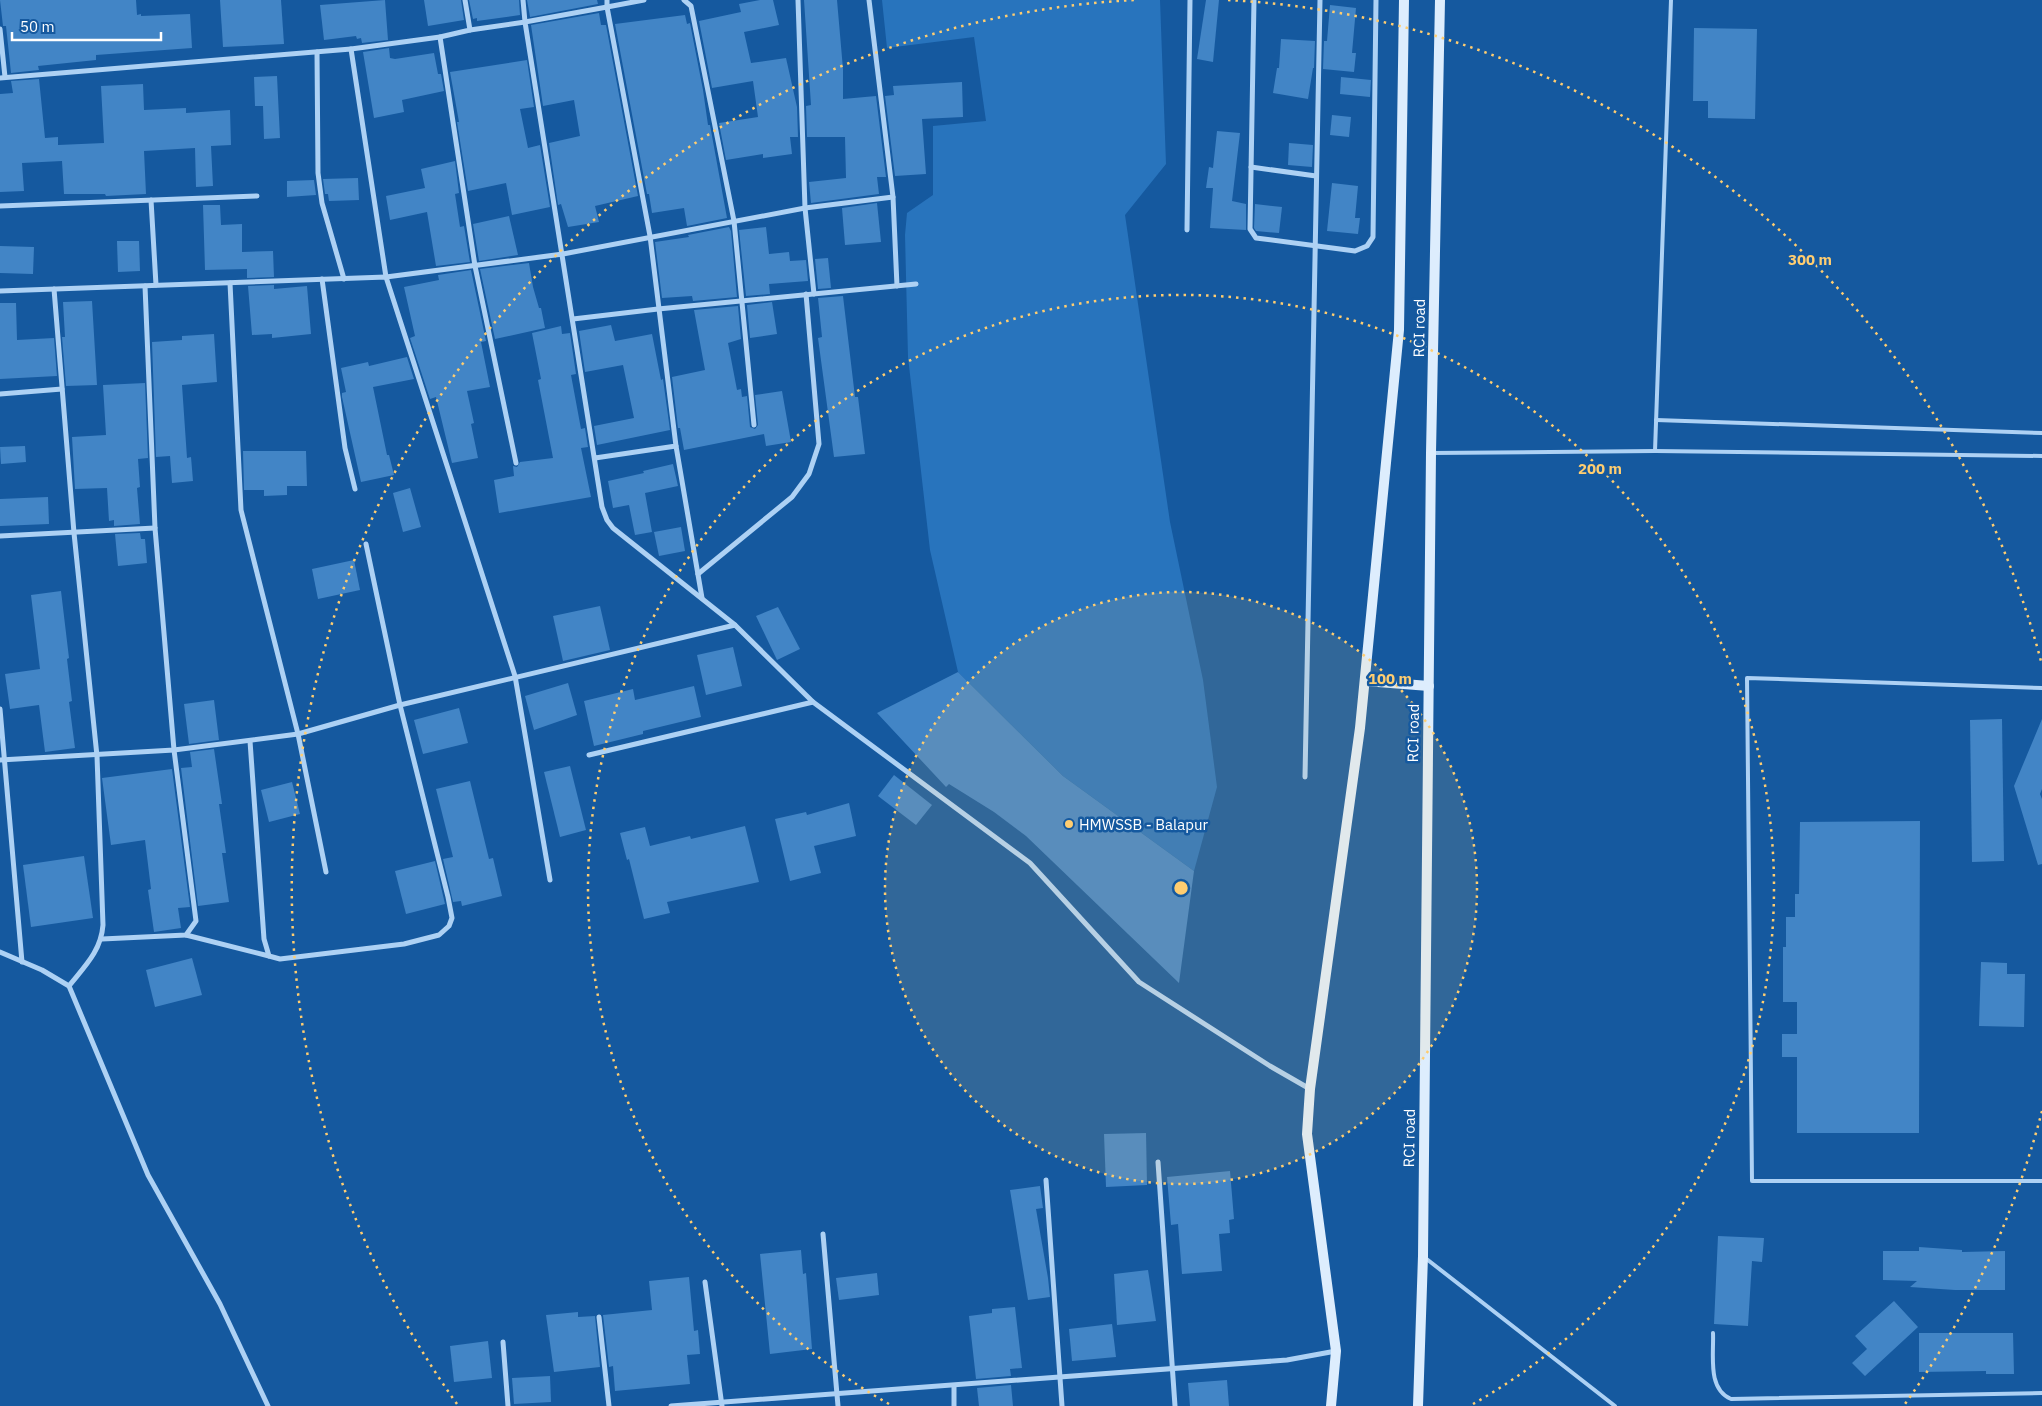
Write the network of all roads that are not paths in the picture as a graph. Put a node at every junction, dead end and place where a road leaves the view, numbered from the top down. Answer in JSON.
{"nodes":[{"id":1,"x":466,"y":0,"type":"edge"},
{"id":2,"x":523,"y":0,"type":"edge"},
{"id":3,"x":607,"y":0,"type":"edge"},
{"id":4,"x":644,"y":0,"type":"edge"},
{"id":5,"x":684,"y":0,"type":"edge"},
{"id":6,"x":798,"y":0,"type":"edge"},
{"id":7,"x":869,"y":0,"type":"edge"},
{"id":8,"x":1190,"y":0,"type":"edge"},
{"id":9,"x":1254,"y":0,"type":"edge"},
{"id":10,"x":1320,"y":0,"type":"edge"},
{"id":11,"x":1376,"y":0,"type":"edge"},
{"id":12,"x":1404,"y":0,"type":"edge"},
{"id":13,"x":1440,"y":0,"type":"edge"},
{"id":14,"x":1671,"y":0,"type":"edge"},
{"id":15,"x":607,"y":6,"type":"junction"},
{"id":16,"x":525,"y":22,"type":"junction"},
{"id":17,"x":0,"y":29,"type":"edge"},
{"id":18,"x":470,"y":30,"type":"junction"},
{"id":19,"x":440,"y":37,"type":"junction"},
{"id":20,"x":351,"y":49,"type":"junction"},
{"id":21,"x":317,"y":52,"type":"junction"},
{"id":22,"x":2,"y":78,"type":"edge"},
{"id":23,"x":1251,"y":168,"type":"junction"},
{"id":24,"x":1316,"y":176,"type":"junction"},
{"id":25,"x":257,"y":196,"type":"dead end"},
{"id":26,"x":893,"y":196,"type":"junction"},
{"id":27,"x":151,"y":200,"type":"junction"},
{"id":28,"x":0,"y":206,"type":"edge"},
{"id":29,"x":805,"y":208,"type":"junction"},
{"id":30,"x":734,"y":221,"type":"junction"},
{"id":31,"x":1187,"y":230,"type":"dead end"},
{"id":32,"x":650,"y":236,"type":"junction"},
{"id":33,"x":1314,"y":247,"type":"junction"},
{"id":34,"x":563,"y":254,"type":"junction"},
{"id":35,"x":475,"y":266,"type":"junction"},
{"id":36,"x":386,"y":277,"type":"junction"},
{"id":37,"x":344,"y":278,"type":"junction"},
{"id":38,"x":322,"y":279,"type":"junction"},
{"id":39,"x":230,"y":283,"type":"junction"},
{"id":40,"x":916,"y":284,"type":"dead end"},
{"id":41,"x":156,"y":285,"type":"junction"},
{"id":42,"x":145,"y":286,"type":"junction"},
{"id":43,"x":897,"y":286,"type":"junction"},
{"id":44,"x":54,"y":289,"type":"junction"},
{"id":45,"x":0,"y":291,"type":"edge"},
{"id":46,"x":806,"y":294,"type":"junction"},
{"id":47,"x":814,"y":294,"type":"junction"},
{"id":48,"x":743,"y":301,"type":"junction"},
{"id":49,"x":658,"y":309,"type":"junction"},
{"id":50,"x":573,"y":319,"type":"junction"},
{"id":51,"x":62,"y":389,"type":"junction"},
{"id":52,"x":0,"y":394,"type":"edge"},
{"id":53,"x":1656,"y":420,"type":"junction"},
{"id":54,"x":754,"y":425,"type":"dead end"},
{"id":55,"x":2042,"y":433,"type":"edge"},
{"id":56,"x":676,"y":446,"type":"junction"},
{"id":57,"x":1655,"y":451,"type":"junction"},
{"id":58,"x":1432,"y":453,"type":"junction"},
{"id":59,"x":2042,"y":456,"type":"edge"},
{"id":60,"x":594,"y":458,"type":"junction"},
{"id":61,"x":516,"y":462,"type":"dead end"},
{"id":62,"x":355,"y":488,"type":"dead end"},
{"id":63,"x":155,"y":528,"type":"junction"},
{"id":64,"x":74,"y":534,"type":"junction"},
{"id":65,"x":0,"y":536,"type":"edge"},
{"id":66,"x":366,"y":544,"type":"dead end"},
{"id":67,"x":698,"y":574,"type":"junction"},
{"id":68,"x":702,"y":599,"type":"junction"},
{"id":69,"x":735,"y":626,"type":"junction"},
{"id":70,"x":515,"y":676,"type":"junction"},
{"id":71,"x":1365,"y":681,"type":"junction"},
{"id":72,"x":1429,"y":686,"type":"junction"},
{"id":73,"x":2042,"y":688,"type":"edge"},
{"id":74,"x":812,"y":702,"type":"junction"},
{"id":75,"x":400,"y":705,"type":"junction"},
{"id":76,"x":0,"y":709,"type":"edge"},
{"id":77,"x":298,"y":734,"type":"junction"},
{"id":78,"x":250,"y":741,"type":"junction"},
{"id":79,"x":174,"y":750,"type":"junction"},
{"id":80,"x":588,"y":755,"type":"dead end"},
{"id":81,"x":97,"y":756,"type":"junction"},
{"id":82,"x":2,"y":760,"type":"edge"},
{"id":83,"x":1305,"y":777,"type":"dead end"},
{"id":84,"x":326,"y":872,"type":"dead end"},
{"id":85,"x":550,"y":880,"type":"dead end"},
{"id":86,"x":186,"y":936,"type":"junction"},
{"id":87,"x":102,"y":939,"type":"junction"},
{"id":88,"x":0,"y":952,"type":"edge"},
{"id":89,"x":269,"y":956,"type":"junction"},
{"id":90,"x":22,"y":962,"type":"junction"},
{"id":91,"x":70,"y":986,"type":"junction"},
{"id":92,"x":1310,"y":1088,"type":"junction"},
{"id":93,"x":1158,"y":1162,"type":"dead end"},
{"id":94,"x":1046,"y":1180,"type":"dead end"},
{"id":95,"x":2042,"y":1181,"type":"edge"},
{"id":96,"x":823,"y":1234,"type":"dead end"},
{"id":97,"x":1422,"y":1256,"type":"junction"},
{"id":98,"x":705,"y":1282,"type":"dead end"},
{"id":99,"x":599,"y":1317,"type":"dead end"},
{"id":100,"x":1713,"y":1333,"type":"dead end"},
{"id":101,"x":503,"y":1342,"type":"dead end"},
{"id":102,"x":1336,"y":1351,"type":"junction"},
{"id":103,"x":1171,"y":1368,"type":"junction"},
{"id":104,"x":1062,"y":1378,"type":"junction"},
{"id":105,"x":954,"y":1386,"type":"junction"},
{"id":106,"x":2042,"y":1393,"type":"edge"},
{"id":107,"x":838,"y":1395,"type":"junction"},
{"id":108,"x":722,"y":1404,"type":"edge"},
{"id":109,"x":268,"y":1406,"type":"edge"},
{"id":110,"x":508,"y":1406,"type":"edge"},
{"id":111,"x":609,"y":1406,"type":"edge"},
{"id":112,"x":671,"y":1406,"type":"edge"},
{"id":113,"x":838,"y":1406,"type":"edge"},
{"id":114,"x":954,"y":1406,"type":"edge"},
{"id":115,"x":1062,"y":1406,"type":"edge"},
{"id":116,"x":1175,"y":1406,"type":"edge"},
{"id":117,"x":1331,"y":1406,"type":"edge"},
{"id":118,"x":1418,"y":1406,"type":"edge"},
{"id":119,"x":1615,"y":1406,"type":"edge"}],
"edges":[{"from":1,"to":18,"type":"street"},
{"from":2,"to":16,"type":"street"},
{"from":3,"to":15,"type":"street"},
{"from":4,"to":15,"type":"street"},
{"from":5,"to":30,"type":"street"},
{"from":6,"to":29,"type":"street"},
{"from":7,"to":26,"type":"street"},
{"from":8,"to":31,"type":"street"},
{"from":9,"to":23,"type":"street"},
{"from":10,"to":24,"type":"street"},
{"from":11,"to":33,"type":"street"},
{"from":12,"to":71,"type":"main road"},
{"from":13,"to":58,"type":"main road","name":"RCI road"},
{"from":14,"to":53,"type":"lane"},
{"from":15,"to":16,"type":"street"},
{"from":15,"to":32,"type":"street"},
{"from":16,"to":18,"type":"street"},
{"from":16,"to":34,"type":"street"},
{"from":17,"to":22,"type":"street"},
{"from":18,"to":19,"type":"street"},
{"from":19,"to":20,"type":"street"},
{"from":19,"to":35,"type":"street"},
{"from":20,"to":21,"type":"street"},
{"from":20,"to":36,"type":"street"},
{"from":21,"to":22,"type":"street"},
{"from":21,"to":37,"type":"street"},
{"from":23,"to":24,"type":"street"},
{"from":23,"to":33,"type":"street"},
{"from":24,"to":33,"type":"street"},
{"from":25,"to":27,"type":"street"},
{"from":26,"to":29,"type":"street"},
{"from":26,"to":43,"type":"street"},
{"from":27,"to":28,"type":"street"},
{"from":27,"to":41,"type":"street"},
{"from":29,"to":30,"type":"street"},
{"from":29,"to":47,"type":"street"},
{"from":30,"to":32,"type":"street"},
{"from":30,"to":48,"type":"street"},
{"from":32,"to":34,"type":"street"},
{"from":32,"to":49,"type":"street"},
{"from":33,"to":83,"type":"street"},
{"from":34,"to":35,"type":"street"},
{"from":34,"to":50,"type":"street"},
{"from":35,"to":36,"type":"street"},
{"from":35,"to":61,"type":"street"},
{"from":36,"to":37,"type":"street"},
{"from":36,"to":70,"type":"street"},
{"from":37,"to":38,"type":"street"},
{"from":38,"to":39,"type":"street"},
{"from":38,"to":62,"type":"street"},
{"from":39,"to":41,"type":"street"},
{"from":39,"to":77,"type":"street"},
{"from":40,"to":43,"type":"street"},
{"from":41,"to":42,"type":"street"},
{"from":42,"to":44,"type":"street"},
{"from":42,"to":63,"type":"street"},
{"from":43,"to":47,"type":"street"},
{"from":44,"to":45,"type":"street"},
{"from":44,"to":51,"type":"street"},
{"from":46,"to":47,"type":"street"},
{"from":46,"to":48,"type":"street"},
{"from":46,"to":67,"type":"street"},
{"from":48,"to":49,"type":"street"},
{"from":48,"to":54,"type":"street"},
{"from":49,"to":50,"type":"street"},
{"from":49,"to":56,"type":"street"},
{"from":50,"to":60,"type":"street"},
{"from":51,"to":52,"type":"street"},
{"from":51,"to":64,"type":"street"},
{"from":53,"to":55,"type":"lane"},
{"from":53,"to":57,"type":"lane"},
{"from":56,"to":60,"type":"street"},
{"from":56,"to":67,"type":"street"},
{"from":57,"to":58,"type":"lane"},
{"from":57,"to":59,"type":"lane"},
{"from":58,"to":72,"type":"main road","name":"RCI road"},
{"from":60,"to":68,"type":"street"},
{"from":63,"to":64,"type":"street"},
{"from":63,"to":79,"type":"street"},
{"from":64,"to":65,"type":"street"},
{"from":64,"to":81,"type":"street"},
{"from":66,"to":75,"type":"street"},
{"from":67,"to":68,"type":"street"},
{"from":68,"to":69,"type":"street"},
{"from":69,"to":70,"type":"street"},
{"from":69,"to":74,"type":"street"},
{"from":70,"to":75,"type":"street"},
{"from":70,"to":85,"type":"street"},
{"from":71,"to":72,"type":"main road"},
{"from":71,"to":92,"type":"main road"},
{"from":72,"to":97,"type":"main road","name":"RCI road"},
{"from":73,"to":95,"type":"lane"},
{"from":74,"to":80,"type":"street"},
{"from":74,"to":92,"type":"street"},
{"from":75,"to":77,"type":"street"},
{"from":75,"to":89,"type":"street"},
{"from":76,"to":82,"type":"street"},
{"from":77,"to":78,"type":"street"},
{"from":77,"to":84,"type":"street"},
{"from":78,"to":79,"type":"street"},
{"from":78,"to":89,"type":"street"},
{"from":79,"to":81,"type":"street"},
{"from":79,"to":86,"type":"street"},
{"from":81,"to":82,"type":"street"},
{"from":81,"to":87,"type":"street"},
{"from":82,"to":90,"type":"street"},
{"from":86,"to":87,"type":"street"},
{"from":86,"to":89,"type":"street"},
{"from":87,"to":91,"type":"street"},
{"from":88,"to":90,"type":"street"},
{"from":90,"to":91,"type":"street"},
{"from":91,"to":109,"type":"street"},
{"from":92,"to":102,"type":"main road"},
{"from":93,"to":103,"type":"street"},
{"from":94,"to":104,"type":"street"},
{"from":96,"to":107,"type":"street"},
{"from":97,"to":118,"type":"main road","name":"RCI road"},
{"from":97,"to":119,"type":"lane"},
{"from":98,"to":108,"type":"street"},
{"from":99,"to":111,"type":"street"},
{"from":100,"to":106,"type":"lane"},
{"from":101,"to":110,"type":"street"},
{"from":102,"to":103,"type":"street"},
{"from":102,"to":117,"type":"main road"},
{"from":103,"to":104,"type":"street"},
{"from":103,"to":116,"type":"street"},
{"from":104,"to":105,"type":"street"},
{"from":104,"to":115,"type":"street"},
{"from":105,"to":107,"type":"street"},
{"from":105,"to":114,"type":"street"},
{"from":107,"to":108,"type":"street"},
{"from":107,"to":113,"type":"street"},
{"from":108,"to":112,"type":"street"}]}
